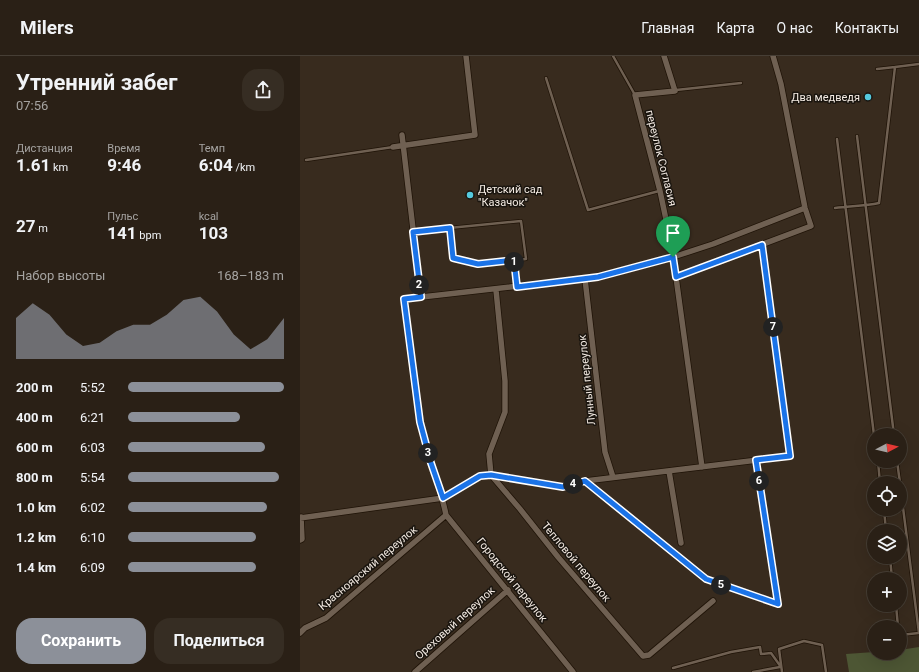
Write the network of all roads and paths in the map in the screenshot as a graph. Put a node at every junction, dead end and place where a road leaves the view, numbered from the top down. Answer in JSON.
{"nodes":[{"id":1,"x":466,"y":56,"type":"edge"},
{"id":2,"x":613,"y":56,"type":"edge"},
{"id":3,"x":664,"y":56,"type":"edge"},
{"id":4,"x":773,"y":56,"type":"edge"},
{"id":5,"x":919,"y":64,"type":"edge"},
{"id":6,"x":895,"y":67,"type":"junction"},
{"id":7,"x":877,"y":69,"type":"dead end"},
{"id":8,"x":546,"y":78,"type":"dead end"},
{"id":9,"x":741,"y":83,"type":"dead end"},
{"id":10,"x":675,"y":90,"type":"junction"},
{"id":11,"x":635,"y":95,"type":"junction"},
{"id":12,"x":402,"y":135,"type":"dead end"},
{"id":13,"x":857,"y":136,"type":"dead end"},
{"id":14,"x":837,"y":138,"type":"dead end"},
{"id":15,"x":403,"y":145,"type":"junction"},
{"id":16,"x":393,"y":146,"type":"joint"},
{"id":17,"x":306,"y":160,"type":"dead end"},
{"id":18,"x":660,"y":191,"type":"junction"},
{"id":19,"x":846,"y":206,"type":"junction"},
{"id":20,"x":866,"y":206,"type":"junction"},
{"id":21,"x":805,"y":208,"type":"junction"},
{"id":22,"x":835,"y":208,"type":"dead end"},
{"id":23,"x":450,"y":228,"type":"junction"},
{"id":24,"x":413,"y":232,"type":"junction"},
{"id":25,"x":762,"y":245,"type":"junction"},
{"id":26,"x":673,"y":257,"type":"junction"},
{"id":27,"x":514,"y":260,"type":"junction"},
{"id":28,"x":676,"y":277,"type":"junction"},
{"id":29,"x":585,"y":279,"type":"junction"},
{"id":30,"x":517,"y":287,"type":"junction"},
{"id":31,"x":496,"y":290,"type":"junction"},
{"id":32,"x":421,"y":297,"type":"junction"},
{"id":33,"x":873,"y":428,"type":"edge"},
{"id":34,"x":893,"y":428,"type":"edge"},
{"id":35,"x":756,"y":460,"type":"junction"},
{"id":36,"x":702,"y":468,"type":"junction"},
{"id":37,"x":669,"y":471,"type":"junction"},
{"id":38,"x":491,"y":475,"type":"junction"},
{"id":39,"x":613,"y":477,"type":"junction"},
{"id":40,"x":585,"y":481,"type":"junction"},
{"id":41,"x":443,"y":498,"type":"junction"},
{"id":42,"x":446,"y":515,"type":"junction"},
{"id":43,"x":904,"y":516,"type":"edge"},
{"id":44,"x":301,"y":518,"type":"edge"},
{"id":45,"x":300,"y":540,"type":"edge"},
{"id":46,"x":681,"y":543,"type":"dead end"},
{"id":47,"x":508,"y":590,"type":"junction"},
{"id":48,"x":713,"y":601,"type":"dead end"},
{"id":49,"x":300,"y":633,"type":"edge"},
{"id":50,"x":907,"y":634,"type":"edge"},
{"id":51,"x":781,"y":667,"type":"junction"},
{"id":52,"x":673,"y":668,"type":"dead end"},
{"id":53,"x":415,"y":672,"type":"edge"},
{"id":54,"x":573,"y":672,"type":"edge"},
{"id":55,"x":753,"y":672,"type":"edge"},
{"id":56,"x":782,"y":672,"type":"edge"},
{"id":57,"x":826,"y":672,"type":"edge"}],
"edges":[{"from":1,"to":15,"type":"street"},
{"from":2,"to":11,"type":"lane"},
{"from":3,"to":10,"type":"street"},
{"from":4,"to":21,"type":"street"},
{"from":5,"to":6,"type":"lane"},
{"from":6,"to":7,"type":"lane"},
{"from":6,"to":20,"type":"lane"},
{"from":8,"to":18,"type":"lane"},
{"from":9,"to":10,"type":"lane"},
{"from":10,"to":11,"type":"street","name":"переулок Согласия"},
{"from":11,"to":18,"type":"street","name":"переулок Согласия"},
{"from":12,"to":15,"type":"street"},
{"from":13,"to":20,"type":"lane"},
{"from":14,"to":19,"type":"lane"},
{"from":15,"to":16,"type":"street"},
{"from":15,"to":24,"type":"street"},
{"from":16,"to":17,"type":"lane"},
{"from":18,"to":26,"type":"street","name":"переулок Согласия"},
{"from":19,"to":20,"type":"lane"},
{"from":19,"to":22,"type":"lane"},
{"from":19,"to":33,"type":"lane"},
{"from":20,"to":34,"type":"lane"},
{"from":21,"to":25,"type":"street"},
{"from":21,"to":26,"type":"street"},
{"from":23,"to":24,"type":"lane"},
{"from":23,"to":27,"type":"lane"},
{"from":23,"to":27,"type":"lane"},
{"from":24,"to":32,"type":"street"},
{"from":25,"to":28,"type":"street"},
{"from":25,"to":35,"type":"street"},
{"from":26,"to":28,"type":"street","name":"переулок Согласия"},
{"from":26,"to":29,"type":"street"},
{"from":27,"to":30,"type":"lane"},
{"from":28,"to":36,"type":"street","name":"переулок Согласия"},
{"from":29,"to":30,"type":"street"},
{"from":29,"to":39,"type":"street","name":"Лунный переулок"},
{"from":30,"to":31,"type":"street"},
{"from":31,"to":32,"type":"street"},
{"from":31,"to":38,"type":"street"},
{"from":32,"to":41,"type":"street","name":"Городской переулок"},
{"from":35,"to":36,"type":"street"},
{"from":35,"to":40,"type":"street"},
{"from":36,"to":37,"type":"street"},
{"from":37,"to":39,"type":"street"},
{"from":37,"to":46,"type":"street"},
{"from":38,"to":40,"type":"street"},
{"from":38,"to":41,"type":"street"},
{"from":38,"to":48,"type":"street","name":"Тепловой переулок"},
{"from":39,"to":40,"type":"street"},
{"from":41,"to":42,"type":"street","name":"Городской переулок"},
{"from":41,"to":44,"type":"street"},
{"from":42,"to":47,"type":"street","name":"Городской переулок"},
{"from":42,"to":49,"type":"street","name":"Красноярский переулок"},
{"from":43,"to":50,"type":"lane"},
{"from":44,"to":45,"type":"street"},
{"from":47,"to":53,"type":"street","name":"Ореховый переулок"},
{"from":47,"to":54,"type":"street","name":"Городской переулок"},
{"from":51,"to":52,"type":"lane"},
{"from":51,"to":55,"type":"lane"},
{"from":51,"to":56,"type":"lane"},
{"from":51,"to":57,"type":"lane"}]}
